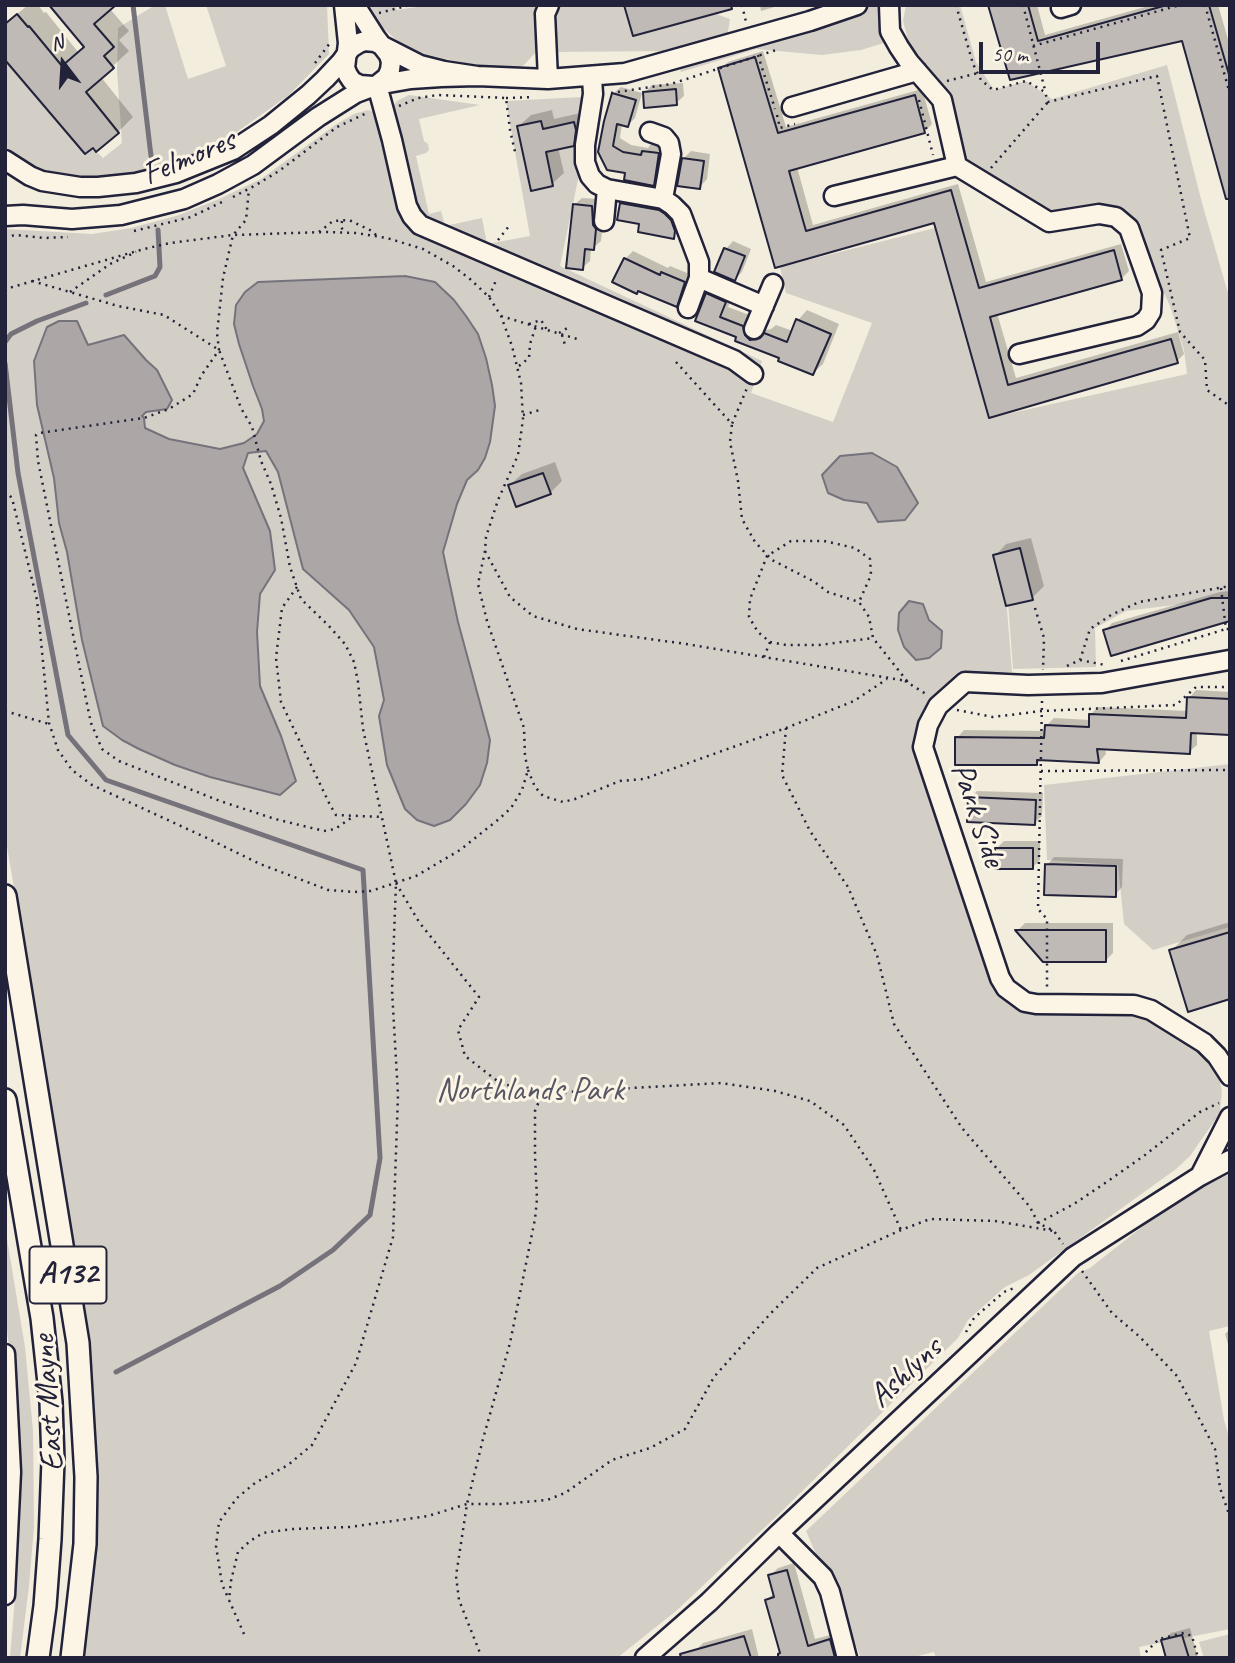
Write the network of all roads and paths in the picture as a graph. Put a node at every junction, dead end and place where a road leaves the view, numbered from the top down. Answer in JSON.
{"nodes":[{"id":1,"x":344,"y":5,"type":"edge"},
{"id":2,"x":355,"y":5,"type":"edge"},
{"id":3,"x":410,"y":5,"type":"edge"},
{"id":4,"x":549,"y":5,"type":"edge"},
{"id":5,"x":742,"y":5,"type":"edge"},
{"id":6,"x":856,"y":5,"type":"edge"},
{"id":7,"x":888,"y":5,"type":"edge"},
{"id":8,"x":956,"y":5,"type":"edge"},
{"id":9,"x":1023,"y":5,"type":"edge"},
{"id":10,"x":1180,"y":5,"type":"edge"},
{"id":11,"x":1205,"y":5,"type":"edge"},
{"id":12,"x":376,"y":14,"type":"dead end"},
{"id":13,"x":748,"y":30,"type":"dead end"},
{"id":14,"x":332,"y":37,"type":"dead end"},
{"id":15,"x":383,"y":46,"type":"junction"},
{"id":16,"x":1033,"y":46,"type":"junction"},
{"id":17,"x":348,"y":53,"type":"junction"},
{"id":18,"x":758,"y":55,"type":"dead end"},
{"id":19,"x":311,"y":67,"type":"dead end"},
{"id":20,"x":917,"y":71,"type":"junction"},
{"id":21,"x":978,"y":73,"type":"junction"},
{"id":22,"x":477,"y":76,"type":"junction"},
{"id":23,"x":592,"y":76,"type":"junction"},
{"id":24,"x":548,"y":79,"type":"junction"},
{"id":25,"x":375,"y":86,"type":"junction"},
{"id":26,"x":923,"y":88,"type":"junction"},
{"id":27,"x":1045,"y":92,"type":"junction"},
{"id":28,"x":1230,"y":94,"type":"edge"},
{"id":29,"x":1048,"y":102,"type":"junction"},
{"id":30,"x":397,"y":107,"type":"dead end"},
{"id":31,"x":792,"y":107,"type":"dead end"},
{"id":32,"x":805,"y":121,"type":"dead end"},
{"id":33,"x":650,"y":132,"type":"dead end"},
{"id":34,"x":516,"y":156,"type":"dead end"},
{"id":35,"x":5,"y":160,"type":"edge"},
{"id":36,"x":253,"y":166,"type":"junction"},
{"id":37,"x":957,"y":166,"type":"junction"},
{"id":38,"x":937,"y":171,"type":"junction"},
{"id":39,"x":981,"y":180,"type":"junction"},
{"id":40,"x":607,"y":189,"type":"junction"},
{"id":41,"x":834,"y":196,"type":"dead end"},
{"id":42,"x":663,"y":199,"type":"junction"},
{"id":43,"x":5,"y":216,"type":"edge"},
{"id":44,"x":342,"y":221,"type":"junction"},
{"id":45,"x":604,"y":221,"type":"dead end"},
{"id":46,"x":319,"y":232,"type":"junction"},
{"id":47,"x":345,"y":233,"type":"junction"},
{"id":48,"x":233,"y":235,"type":"junction"},
{"id":49,"x":377,"y":237,"type":"junction"},
{"id":50,"x":147,"y":248,"type":"junction"},
{"id":51,"x":699,"y":278,"type":"junction"},
{"id":52,"x":32,"y":281,"type":"junction"},
{"id":53,"x":774,"y":284,"type":"dead end"},
{"id":54,"x":6,"y":289,"type":"edge"},
{"id":55,"x":70,"y":292,"type":"junction"},
{"id":56,"x":764,"y":306,"type":"junction"},
{"id":57,"x":688,"y":308,"type":"dead end"},
{"id":58,"x":501,"y":316,"type":"junction"},
{"id":59,"x":529,"y":324,"type":"junction"},
{"id":60,"x":536,"y":326,"type":"junction"},
{"id":61,"x":569,"y":327,"type":"dead end"},
{"id":62,"x":754,"y":329,"type":"dead end"},
{"id":63,"x":547,"y":331,"type":"junction"},
{"id":64,"x":561,"y":334,"type":"junction"},
{"id":65,"x":578,"y":338,"type":"dead end"},
{"id":66,"x":565,"y":345,"type":"dead end"},
{"id":67,"x":219,"y":350,"type":"junction"},
{"id":68,"x":1019,"y":354,"type":"dead end"},
{"id":69,"x":676,"y":362,"type":"dead end"},
{"id":70,"x":518,"y":367,"type":"junction"},
{"id":71,"x":753,"y":374,"type":"joint"},
{"id":72,"x":1230,"y":407,"type":"edge"},
{"id":73,"x":543,"y":410,"type":"dead end"},
{"id":74,"x":523,"y":415,"type":"junction"},
{"id":75,"x":732,"y":424,"type":"junction"},
{"id":76,"x":5,"y":491,"type":"edge"},
{"id":77,"x":485,"y":551,"type":"junction"},
{"id":78,"x":767,"y":556,"type":"junction"},
{"id":79,"x":1230,"y":586,"type":"edge"},
{"id":80,"x":297,"y":587,"type":"junction"},
{"id":81,"x":1221,"y":588,"type":"junction"},
{"id":82,"x":859,"y":602,"type":"junction"},
{"id":83,"x":1035,"y":608,"type":"dead end"},
{"id":84,"x":1228,"y":629,"type":"edge"},
{"id":85,"x":873,"y":638,"type":"junction"},
{"id":86,"x":770,"y":642,"type":"junction"},
{"id":87,"x":764,"y":657,"type":"junction"},
{"id":88,"x":1080,"y":660,"type":"junction"},
{"id":89,"x":1229,"y":660,"type":"edge"},
{"id":90,"x":1120,"y":662,"type":"dead end"},
{"id":91,"x":1107,"y":665,"type":"dead end"},
{"id":92,"x":1064,"y":667,"type":"dead end"},
{"id":93,"x":888,"y":678,"type":"junction"},
{"id":94,"x":905,"y":681,"type":"junction"},
{"id":95,"x":1043,"y":684,"type":"junction"},
{"id":96,"x":1230,"y":687,"type":"edge"},
{"id":97,"x":933,"y":701,"type":"junction"},
{"id":98,"x":5,"y":711,"type":"edge"},
{"id":99,"x":1042,"y":711,"type":"junction"},
{"id":100,"x":49,"y":724,"type":"junction"},
{"id":101,"x":786,"y":728,"type":"junction"},
{"id":102,"x":527,"y":770,"type":"junction"},
{"id":103,"x":1230,"y":770,"type":"edge"},
{"id":104,"x":1041,"y":771,"type":"junction"},
{"id":105,"x":354,"y":816,"type":"junction"},
{"id":106,"x":383,"y":817,"type":"junction"},
{"id":107,"x":396,"y":883,"type":"junction"},
{"id":108,"x":5,"y":896,"type":"edge"},
{"id":109,"x":1047,"y":989,"type":"dead end"},
{"id":110,"x":1230,"y":1076,"type":"edge"},
{"id":111,"x":542,"y":1094,"type":"junction"},
{"id":112,"x":1226,"y":1099,"type":"dead end"},
{"id":113,"x":5,"y":1100,"type":"edge"},
{"id":114,"x":1230,"y":1117,"type":"edge"},
{"id":115,"x":1230,"y":1160,"type":"edge"},
{"id":116,"x":1199,"y":1176,"type":"junction"},
{"id":117,"x":1038,"y":1223,"type":"junction"},
{"id":118,"x":901,"y":1230,"type":"junction"},
{"id":119,"x":1054,"y":1231,"type":"junction"},
{"id":120,"x":1065,"y":1247,"type":"dead end"},
{"id":121,"x":1082,"y":1271,"type":"dead end"},
{"id":122,"x":5,"y":1354,"type":"edge"},
{"id":123,"x":467,"y":1504,"type":"junction"},
{"id":124,"x":1230,"y":1517,"type":"edge"},
{"id":125,"x":779,"y":1533,"type":"junction"},
{"id":126,"x":5,"y":1595,"type":"edge"},
{"id":127,"x":229,"y":1600,"type":"junction"},
{"id":128,"x":244,"y":1634,"type":"dead end"},
{"id":129,"x":38,"y":1658,"type":"edge"},
{"id":130,"x":72,"y":1658,"type":"edge"},
{"id":131,"x":482,"y":1658,"type":"edge"},
{"id":132,"x":645,"y":1658,"type":"edge"},
{"id":133,"x":847,"y":1658,"type":"edge"},
{"id":134,"x":1143,"y":1658,"type":"edge"},
{"id":135,"x":1198,"y":1658,"type":"edge"}],
"edges":[{"from":1,"to":17,"type":"street"},
{"from":2,"to":15,"type":"street"},
{"from":3,"to":12,"type":"path"},
{"from":4,"to":24,"type":"street"},
{"from":5,"to":13,"type":"path"},
{"from":6,"to":23,"type":"street","name":"Felmores"},
{"from":7,"to":20,"type":"street"},
{"from":8,"to":21,"type":"path"},
{"from":9,"to":16,"type":"path"},
{"from":10,"to":16,"type":"path"},
{"from":11,"to":28,"type":"path"},
{"from":14,"to":19,"type":"path"},
{"from":15,"to":17,"type":"street"},
{"from":15,"to":22,"type":"street","name":"Felmores"},
{"from":15,"to":25,"type":"street"},
{"from":16,"to":27,"type":"path"},
{"from":17,"to":25,"type":"street"},
{"from":17,"to":35,"type":"street","name":"Felmores"},
{"from":18,"to":32,"type":"path"},
{"from":20,"to":26,"type":"street"},
{"from":20,"to":31,"type":"street"},
{"from":21,"to":26,"type":"path"},
{"from":21,"to":27,"type":"path"},
{"from":22,"to":24,"type":"street","name":"Felmores"},
{"from":22,"to":25,"type":"street","name":"Felmores"},
{"from":23,"to":24,"type":"street","name":"Felmores"},
{"from":23,"to":40,"type":"street"},
{"from":25,"to":36,"type":"street","name":"Felmores"},
{"from":25,"to":71,"type":"street"},
{"from":26,"to":37,"type":"street"},
{"from":26,"to":38,"type":"path"},
{"from":27,"to":29,"type":"path"},
{"from":29,"to":39,"type":"path"},
{"from":29,"to":72,"type":"path"},
{"from":30,"to":34,"type":"path"},
{"from":33,"to":42,"type":"street"},
{"from":36,"to":43,"type":"street","name":"Felmores"},
{"from":36,"to":48,"type":"path"},
{"from":37,"to":38,"type":"street"},
{"from":37,"to":39,"type":"street"},
{"from":38,"to":41,"type":"street"},
{"from":39,"to":68,"type":"street"},
{"from":40,"to":42,"type":"street"},
{"from":40,"to":45,"type":"street"},
{"from":42,"to":51,"type":"street"},
{"from":44,"to":46,"type":"path"},
{"from":44,"to":47,"type":"path"},
{"from":44,"to":49,"type":"path"},
{"from":46,"to":47,"type":"path"},
{"from":46,"to":48,"type":"path"},
{"from":47,"to":49,"type":"path"},
{"from":48,"to":50,"type":"path"},
{"from":48,"to":67,"type":"path"},
{"from":49,"to":58,"type":"path"},
{"from":50,"to":52,"type":"path"},
{"from":50,"to":55,"type":"path"},
{"from":51,"to":56,"type":"street"},
{"from":51,"to":57,"type":"street"},
{"from":52,"to":54,"type":"path"},
{"from":52,"to":55,"type":"path"},
{"from":53,"to":56,"type":"street"},
{"from":55,"to":67,"type":"path"},
{"from":56,"to":62,"type":"street"},
{"from":58,"to":59,"type":"path"},
{"from":58,"to":70,"type":"path"},
{"from":59,"to":60,"type":"path"},
{"from":59,"to":63,"type":"path"},
{"from":60,"to":63,"type":"path"},
{"from":60,"to":70,"type":"path"},
{"from":61,"to":64,"type":"path"},
{"from":63,"to":64,"type":"path"},
{"from":64,"to":65,"type":"path"},
{"from":64,"to":66,"type":"path"},
{"from":67,"to":80,"type":"path"},
{"from":67,"to":105,"type":"path"},
{"from":69,"to":75,"type":"path"},
{"from":70,"to":74,"type":"path"},
{"from":71,"to":75,"type":"path"},
{"from":73,"to":74,"type":"path"},
{"from":74,"to":77,"type":"path"},
{"from":75,"to":78,"type":"path"},
{"from":76,"to":100,"type":"path"},
{"from":77,"to":87,"type":"path"},
{"from":77,"to":102,"type":"path"},
{"from":78,"to":82,"type":"path"},
{"from":78,"to":82,"type":"path"},
{"from":78,"to":86,"type":"path"},
{"from":79,"to":81,"type":"path"},
{"from":80,"to":105,"type":"path"},
{"from":80,"to":106,"type":"path"},
{"from":81,"to":84,"type":"path"},
{"from":81,"to":88,"type":"path"},
{"from":82,"to":85,"type":"path"},
{"from":83,"to":95,"type":"path"},
{"from":84,"to":90,"type":"path"},
{"from":85,"to":86,"type":"path"},
{"from":85,"to":94,"type":"path"},
{"from":86,"to":87,"type":"path"},
{"from":87,"to":93,"type":"path"},
{"from":88,"to":91,"type":"path"},
{"from":88,"to":92,"type":"path"},
{"from":89,"to":95,"type":"street","name":"Park Side"},
{"from":93,"to":94,"type":"path"},
{"from":93,"to":101,"type":"path"},
{"from":94,"to":97,"type":"path"},
{"from":95,"to":97,"type":"street","name":"Park Side"},
{"from":95,"to":99,"type":"path"},
{"from":96,"to":99,"type":"path"},
{"from":97,"to":99,"type":"path"},
{"from":97,"to":110,"type":"street","name":"Park Side"},
{"from":98,"to":100,"type":"path"},
{"from":99,"to":104,"type":"path"},
{"from":100,"to":107,"type":"path"},
{"from":101,"to":102,"type":"path"},
{"from":101,"to":117,"type":"path"},
{"from":102,"to":107,"type":"path"},
{"from":103,"to":104,"type":"path"},
{"from":104,"to":109,"type":"path"},
{"from":105,"to":106,"type":"path"},
{"from":106,"to":107,"type":"path"},
{"from":107,"to":111,"type":"path"},
{"from":107,"to":127,"type":"path"},
{"from":108,"to":130,"type":"main road","name":"East Mayne","number":"A132"},
{"from":111,"to":118,"type":"path"},
{"from":111,"to":123,"type":"path"},
{"from":112,"to":117,"type":"path"},
{"from":113,"to":129,"type":"main road","name":"East Mayne","number":"A132"},
{"from":114,"to":116,"type":"street"},
{"from":115,"to":116,"type":"street","name":"Ashlyns"},
{"from":116,"to":125,"type":"street","name":"Ashlyns"},
{"from":117,"to":119,"type":"path"},
{"from":118,"to":119,"type":"path"},
{"from":118,"to":123,"type":"path"},
{"from":119,"to":120,"type":"path"},
{"from":121,"to":124,"type":"path"},
{"from":122,"to":126,"type":"street"},
{"from":123,"to":127,"type":"path"},
{"from":123,"to":131,"type":"path"},
{"from":125,"to":132,"type":"street","name":"Ashlyns"},
{"from":125,"to":133,"type":"street"},
{"from":127,"to":128,"type":"path"},
{"from":134,"to":135,"type":"path"}]}
